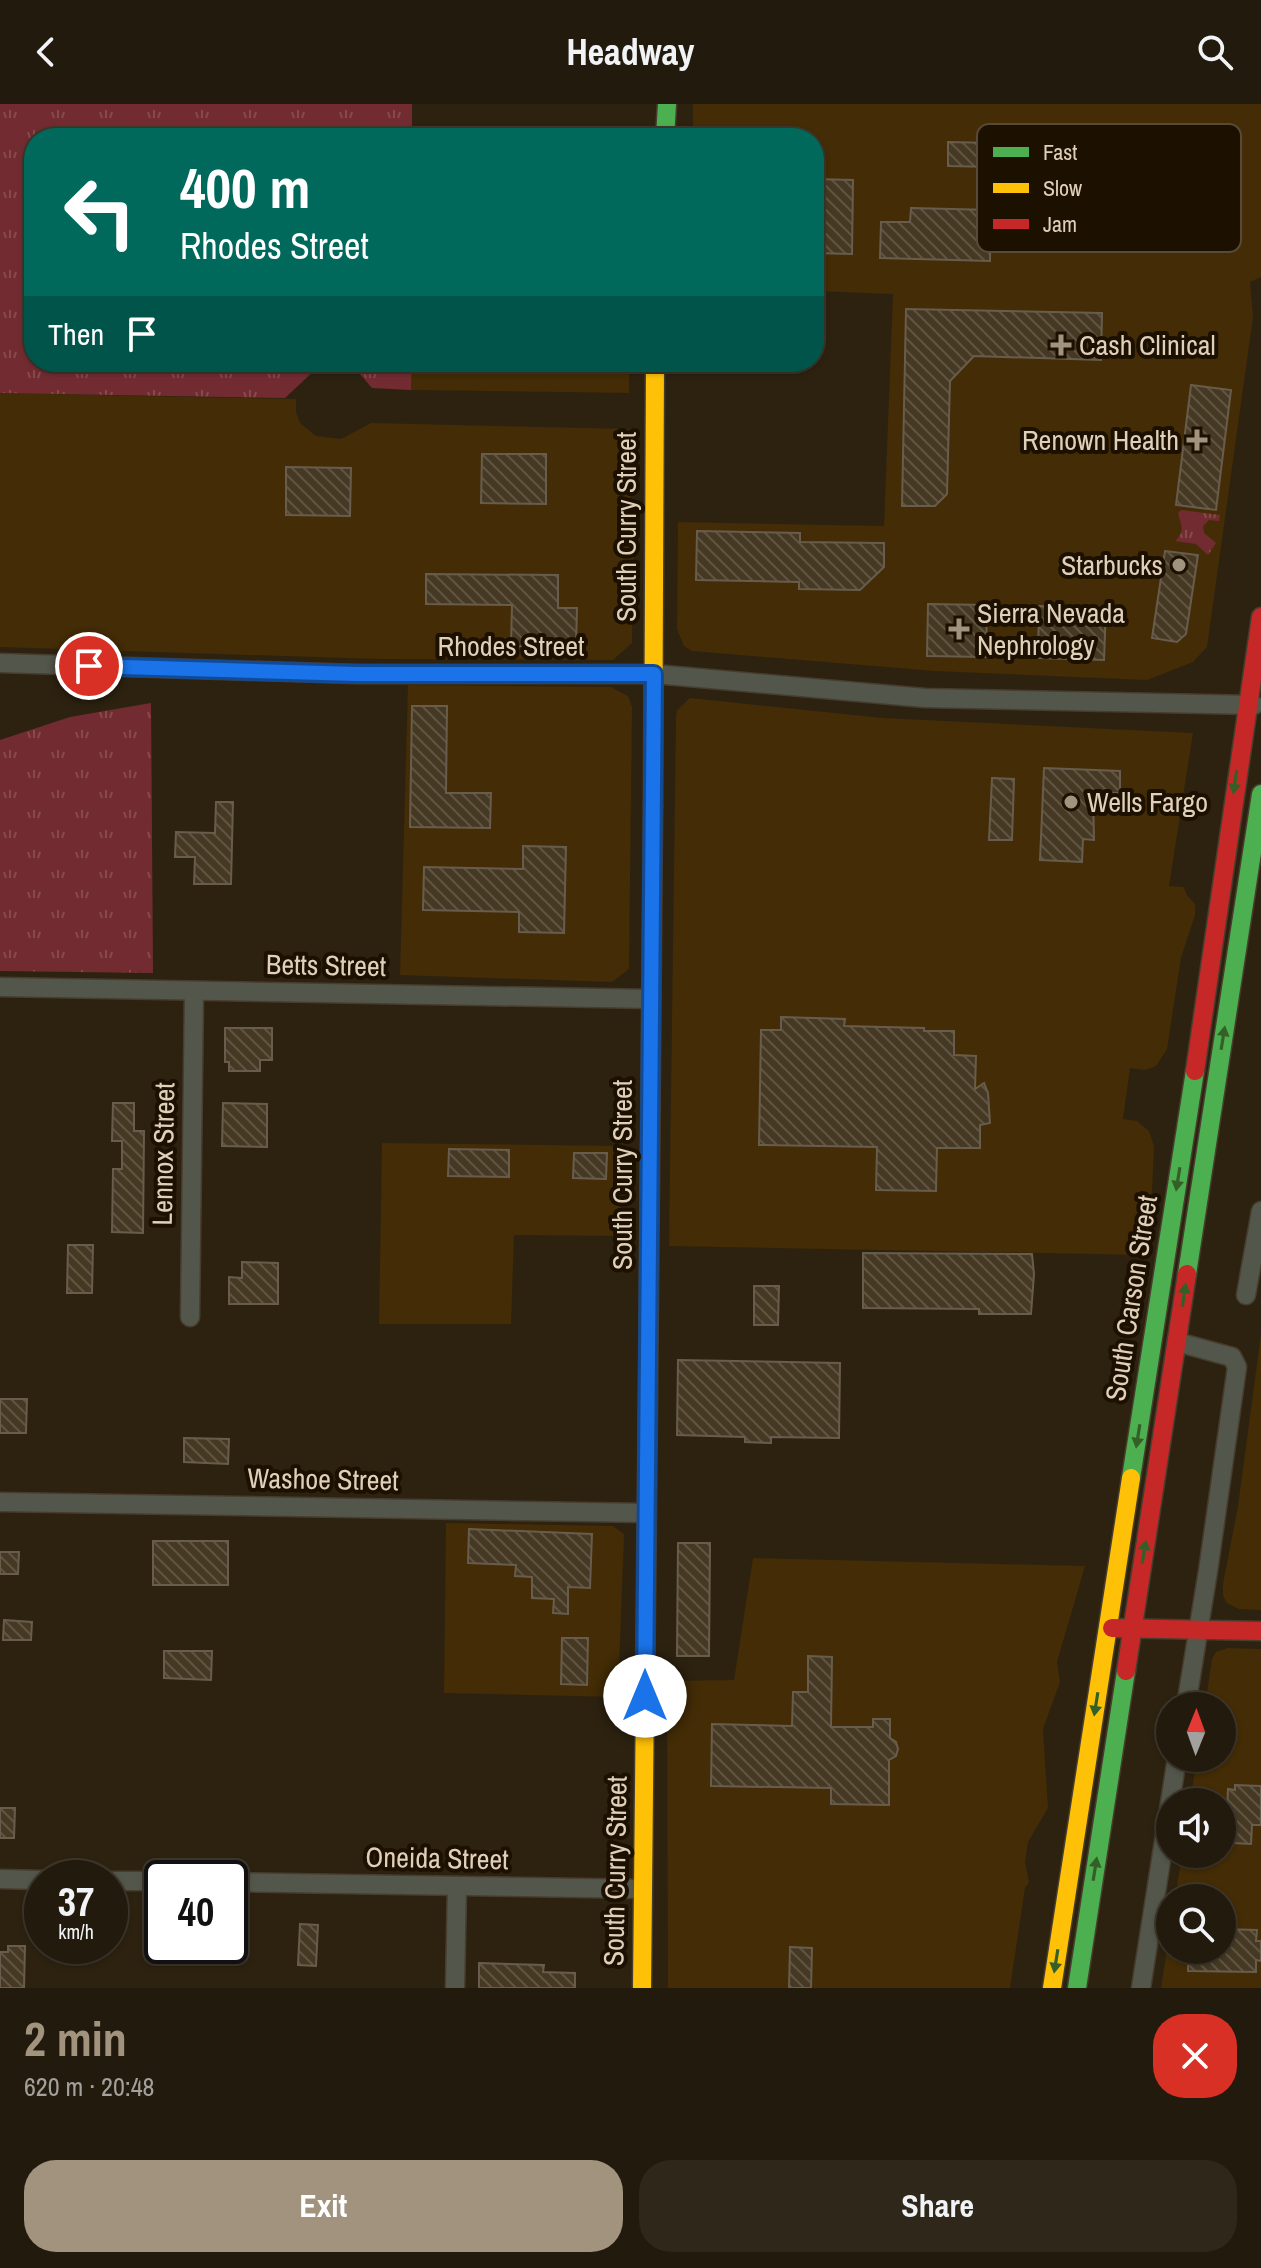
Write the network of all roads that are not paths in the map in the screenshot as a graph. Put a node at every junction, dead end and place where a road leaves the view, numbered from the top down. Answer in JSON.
{"nodes":[{"id":1,"x":667,"y":104,"type":"edge"},
{"id":2,"x":666,"y":128,"type":"edge"},
{"id":3,"x":655,"y":372,"type":"edge"},
{"id":4,"x":1261,"y":617,"type":"edge"},
{"id":5,"x":0,"y":663,"type":"edge"},
{"id":6,"x":654,"y":674,"type":"junction"},
{"id":7,"x":1254,"y":705,"type":"edge"},
{"id":8,"x":1261,"y":794,"type":"edge"},
{"id":9,"x":0,"y":987,"type":"edge"},
{"id":10,"x":194,"y":991,"type":"junction"},
{"id":11,"x":651,"y":999,"type":"junction"},
{"id":12,"x":1261,"y":1211,"type":"edge"},
{"id":13,"x":1246,"y":1295,"type":"dead end"},
{"id":14,"x":190,"y":1317,"type":"dead end"},
{"id":15,"x":1154,"y":1329,"type":"junction"},
{"id":16,"x":1177,"y":1342,"type":"junction"},
{"id":17,"x":0,"y":1502,"type":"edge"},
{"id":18,"x":646,"y":1513,"type":"junction"},
{"id":19,"x":1108,"y":1627,"type":"junction"},
{"id":20,"x":1132,"y":1629,"type":"junction"},
{"id":21,"x":1197,"y":1631,"type":"junction"},
{"id":22,"x":1261,"y":1631,"type":"edge"},
{"id":23,"x":1188,"y":1692,"type":"edge"},
{"id":24,"x":1175,"y":1772,"type":"edge"},
{"id":25,"x":0,"y":1879,"type":"edge"},
{"id":26,"x":24,"y":1880,"type":"edge"},
{"id":27,"x":248,"y":1882,"type":"edge"},
{"id":28,"x":457,"y":1886,"type":"junction"},
{"id":29,"x":643,"y":1889,"type":"junction"},
{"id":30,"x":455,"y":1988,"type":"edge"},
{"id":31,"x":642,"y":1988,"type":"edge"},
{"id":32,"x":1052,"y":1988,"type":"edge"},
{"id":33,"x":1077,"y":1988,"type":"edge"},
{"id":34,"x":1141,"y":1988,"type":"edge"}],
"edges":[{"from":1,"to":2,"type":"main road"},
{"from":3,"to":6,"type":"main road","name":"South Curry Street"},
{"from":4,"to":7,"type":"main road","name":"South Carson Street"},
{"from":5,"to":6,"type":"street","name":"Rhodes Street"},
{"from":6,"to":7,"type":"street","name":"Rhodes Street"},
{"from":6,"to":11,"type":"main road","name":"South Curry Street"},
{"from":7,"to":15,"type":"main road","name":"South Carson Street","one_way":true},
{"from":16,"to":8,"type":"main road","name":"South Carson Street","one_way":true},
{"from":9,"to":10,"type":"street","name":"Betts Street"},
{"from":10,"to":11,"type":"street","name":"Betts Street"},
{"from":10,"to":14,"type":"street","name":"Lennox Street"},
{"from":11,"to":18,"type":"main road","name":"South Curry Street"},
{"from":12,"to":13,"type":"street"},
{"from":15,"to":16,"type":"main road"},
{"from":15,"to":19,"type":"main road","name":"South Carson Street","one_way":true},
{"from":20,"to":16,"type":"main road","name":"South Carson Street","one_way":true},
{"from":16,"to":21,"type":"street"},
{"from":17,"to":18,"type":"street","name":"Washoe Street"},
{"from":18,"to":29,"type":"main road","name":"South Curry Street"},
{"from":19,"to":20,"type":"main road"},
{"from":19,"to":32,"type":"main road","name":"South Carson Street","one_way":true},
{"from":20,"to":21,"type":"main road"},
{"from":33,"to":20,"type":"main road","name":"South Carson Street","one_way":true},
{"from":21,"to":22,"type":"main road"},
{"from":21,"to":23,"type":"street"},
{"from":24,"to":34,"type":"street"},
{"from":25,"to":26,"type":"street"},
{"from":27,"to":28,"type":"street","name":"Oneida Street"},
{"from":28,"to":29,"type":"street","name":"Oneida Street"},
{"from":28,"to":30,"type":"street"},
{"from":29,"to":31,"type":"main road","name":"South Curry Street"}]}
